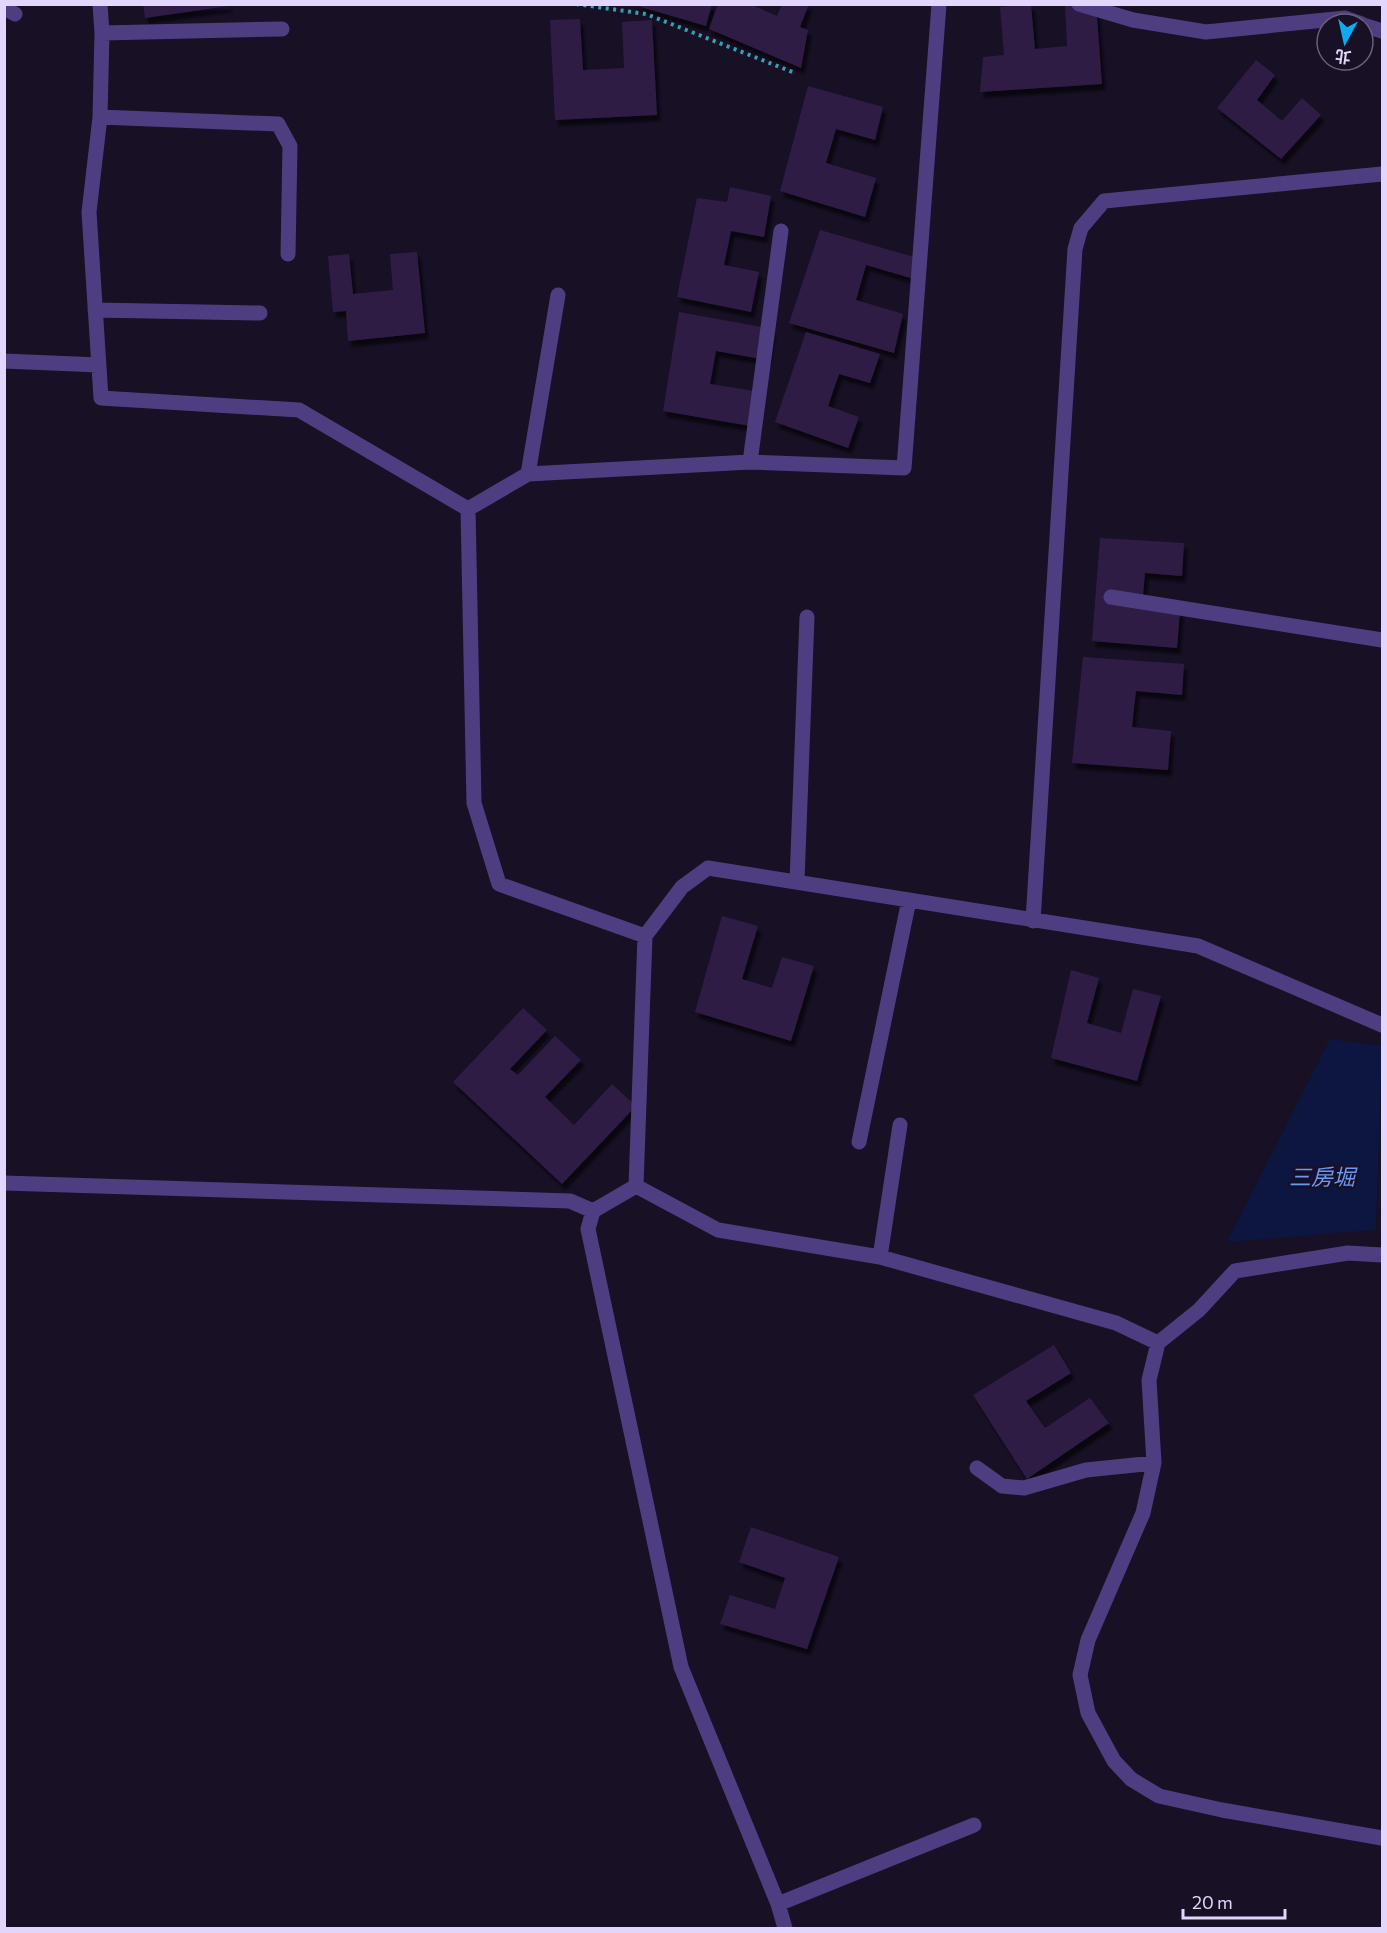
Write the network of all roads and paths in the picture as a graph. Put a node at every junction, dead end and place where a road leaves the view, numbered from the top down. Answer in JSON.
{"nodes":[{"id":1,"x":100,"y":4,"type":"edge"},
{"id":2,"x":576,"y":4,"type":"edge"},
{"id":3,"x":939,"y":4,"type":"edge"},
{"id":4,"x":1080,"y":4,"type":"edge"},
{"id":5,"x":1315,"y":21,"type":"edge"},
{"id":6,"x":282,"y":29,"type":"dead end"},
{"id":7,"x":102,"y":33,"type":"junction"},
{"id":8,"x":795,"y":73,"type":"dead end"},
{"id":9,"x":100,"y":117,"type":"junction"},
{"id":10,"x":1383,"y":174,"type":"edge"},
{"id":11,"x":781,"y":231,"type":"dead end"},
{"id":12,"x":288,"y":254,"type":"dead end"},
{"id":13,"x":558,"y":295,"type":"dead end"},
{"id":14,"x":95,"y":309,"type":"junction"},
{"id":15,"x":260,"y":313,"type":"dead end"},
{"id":16,"x":4,"y":361,"type":"edge"},
{"id":17,"x":99,"y":365,"type":"junction"},
{"id":18,"x":750,"y":462,"type":"junction"},
{"id":19,"x":528,"y":474,"type":"junction"},
{"id":20,"x":468,"y":509,"type":"junction"},
{"id":21,"x":1111,"y":597,"type":"dead end"},
{"id":22,"x":807,"y":617,"type":"dead end"},
{"id":23,"x":1383,"y":640,"type":"edge"},
{"id":24,"x":797,"y":881,"type":"junction"},
{"id":25,"x":909,"y":900,"type":"junction"},
{"id":26,"x":1033,"y":921,"type":"junction"},
{"id":27,"x":645,"y":936,"type":"junction"},
{"id":28,"x":1383,"y":1024,"type":"edge"},
{"id":29,"x":900,"y":1125,"type":"dead end"},
{"id":30,"x":859,"y":1142,"type":"dead end"},
{"id":31,"x":4,"y":1184,"type":"edge"},
{"id":32,"x":636,"y":1186,"type":"junction"},
{"id":33,"x":592,"y":1210,"type":"junction"},
{"id":34,"x":1383,"y":1256,"type":"edge"},
{"id":35,"x":880,"y":1257,"type":"junction"},
{"id":36,"x":1158,"y":1343,"type":"junction"},
{"id":37,"x":1154,"y":1463,"type":"junction"},
{"id":38,"x":977,"y":1468,"type":"dead end"},
{"id":39,"x":974,"y":1825,"type":"dead end"},
{"id":40,"x":1383,"y":1838,"type":"edge"},
{"id":41,"x":778,"y":1904,"type":"junction"},
{"id":42,"x":785,"y":1929,"type":"edge"}],
"edges":[{"from":1,"to":7,"type":"street"},
{"from":2,"to":8,"type":"path"},
{"from":3,"to":18,"type":"street"},
{"from":4,"to":5,"type":"street"},
{"from":6,"to":7,"type":"street"},
{"from":7,"to":9,"type":"street"},
{"from":9,"to":12,"type":"street"},
{"from":9,"to":14,"type":"street"},
{"from":10,"to":26,"type":"street"},
{"from":11,"to":18,"type":"street"},
{"from":13,"to":19,"type":"street"},
{"from":14,"to":15,"type":"street"},
{"from":14,"to":17,"type":"street"},
{"from":16,"to":17,"type":"street"},
{"from":17,"to":20,"type":"street"},
{"from":18,"to":19,"type":"street"},
{"from":19,"to":20,"type":"street"},
{"from":20,"to":27,"type":"street"},
{"from":21,"to":23,"type":"street"},
{"from":22,"to":24,"type":"street"},
{"from":24,"to":25,"type":"street"},
{"from":24,"to":27,"type":"street"},
{"from":25,"to":26,"type":"street"},
{"from":25,"to":30,"type":"street"},
{"from":26,"to":28,"type":"street"},
{"from":27,"to":32,"type":"street"},
{"from":29,"to":35,"type":"street"},
{"from":31,"to":33,"type":"street"},
{"from":32,"to":33,"type":"street"},
{"from":32,"to":35,"type":"street"},
{"from":33,"to":41,"type":"street"},
{"from":34,"to":36,"type":"street"},
{"from":35,"to":36,"type":"street"},
{"from":36,"to":37,"type":"street"},
{"from":37,"to":38,"type":"street"},
{"from":37,"to":40,"type":"street"},
{"from":39,"to":41,"type":"street"},
{"from":41,"to":42,"type":"street"}]}
